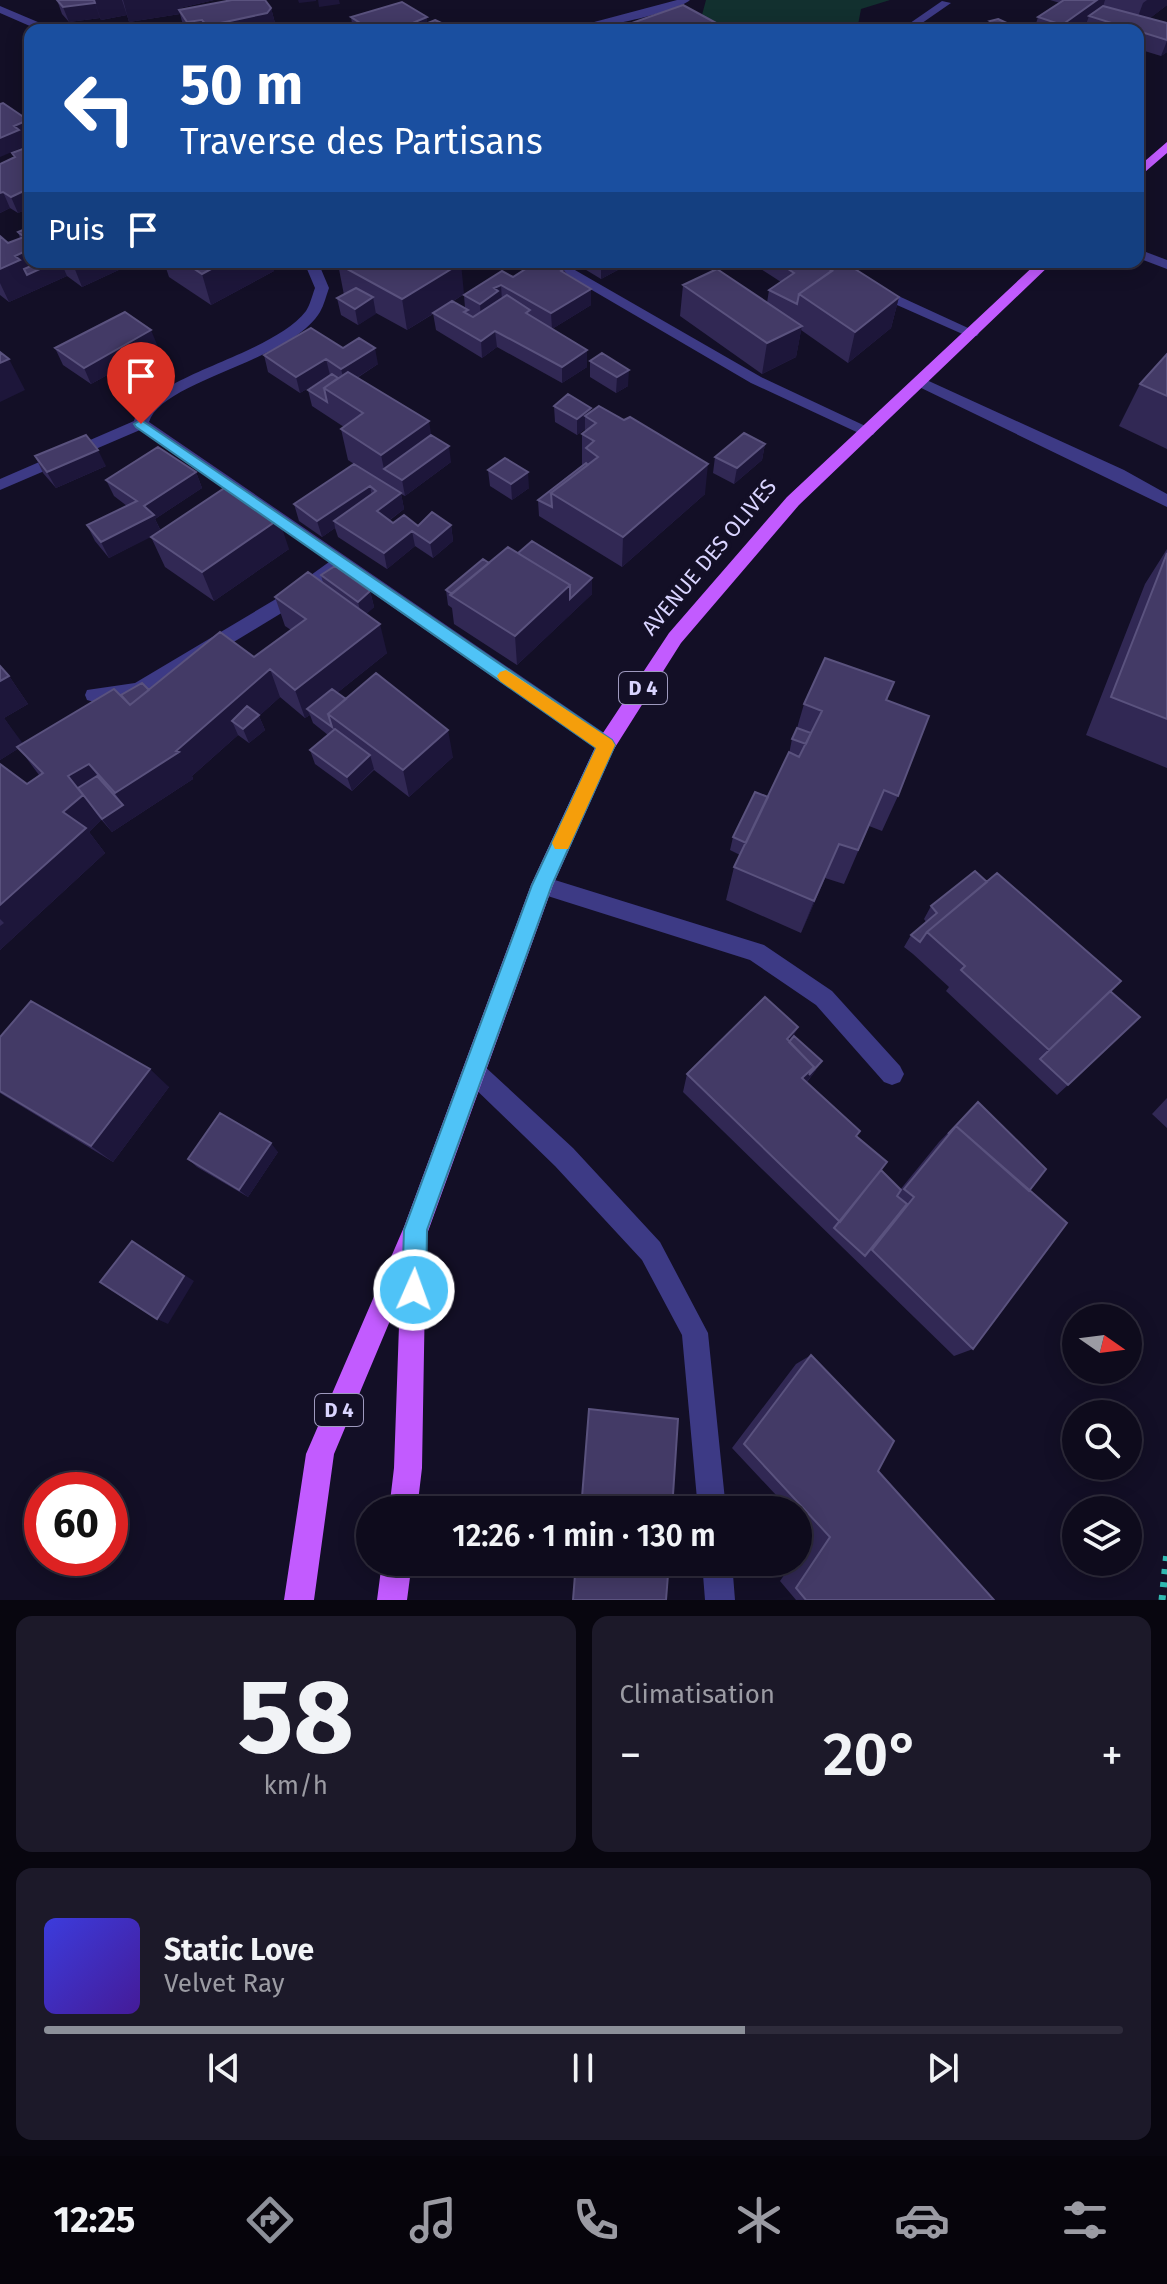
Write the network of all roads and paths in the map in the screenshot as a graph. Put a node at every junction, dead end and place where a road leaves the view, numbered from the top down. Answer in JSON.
{"nodes":[{"id":1,"x":685,"y":0,"type":"edge"},
{"id":2,"x":946,"y":3,"type":"dead end"},
{"id":3,"x":0,"y":9,"type":"edge"},
{"id":4,"x":34,"y":24,"type":"edge"},
{"id":5,"x":595,"y":24,"type":"edge"},
{"id":6,"x":914,"y":24,"type":"edge"},
{"id":7,"x":1167,"y":146,"type":"edge"},
{"id":8,"x":1144,"y":168,"type":"edge"},
{"id":9,"x":1144,"y":255,"type":"edge"},
{"id":10,"x":1167,"y":265,"type":"edge"},
{"id":11,"x":314,"y":268,"type":"edge"},
{"id":12,"x":561,"y":268,"type":"edge"},
{"id":13,"x":833,"y":268,"type":"edge"},
{"id":14,"x":1040,"y":268,"type":"edge"},
{"id":15,"x":972,"y":333,"type":"junction"},
{"id":16,"x":920,"y":382,"type":"junction"},
{"id":17,"x":141,"y":424,"type":"junction"},
{"id":18,"x":868,"y":431,"type":"junction"},
{"id":19,"x":0,"y":485,"type":"edge"},
{"id":20,"x":1167,"y":501,"type":"edge"},
{"id":21,"x":341,"y":562,"type":"junction"},
{"id":22,"x":94,"y":695,"type":"dead end"},
{"id":23,"x":606,"y":745,"type":"junction"},
{"id":24,"x":542,"y":885,"type":"junction"},
{"id":25,"x":474,"y":1072,"type":"junction"},
{"id":26,"x":892,"y":1074,"type":"dead end"},
{"id":27,"x":416,"y":1230,"type":"junction"},
{"id":28,"x":405,"y":1496,"type":"edge"},
{"id":29,"x":711,"y":1496,"type":"edge"},
{"id":30,"x":1167,"y":1552,"type":"edge"},
{"id":31,"x":395,"y":1576,"type":"edge"},
{"id":32,"x":718,"y":1576,"type":"edge"},
{"id":33,"x":299,"y":1600,"type":"edge"},
{"id":34,"x":392,"y":1600,"type":"edge"},
{"id":35,"x":720,"y":1600,"type":"edge"},
{"id":36,"x":1162,"y":1600,"type":"edge"}],
"edges":[{"from":1,"to":5,"type":"street"},
{"from":2,"to":6,"type":"street"},
{"from":3,"to":4,"type":"street"},
{"from":7,"to":8,"type":"main road"},
{"from":9,"to":10,"type":"street"},
{"from":11,"to":17,"type":"street"},
{"from":12,"to":18,"type":"street"},
{"from":13,"to":15,"type":"street"},
{"from":14,"to":15,"type":"main road","name":"AVENUE DES OLIVES","number":"D 4"},
{"from":15,"to":16,"type":"main road","name":"AVENUE DES OLIVES","number":"D 4"},
{"from":16,"to":18,"type":"main road","name":"AVENUE DES OLIVES","number":"D 4"},
{"from":16,"to":20,"type":"street"},
{"from":17,"to":19,"type":"street"},
{"from":17,"to":21,"type":"street"},
{"from":18,"to":23,"type":"main road","name":"AVENUE DES OLIVES","number":"D 4"},
{"from":21,"to":22,"type":"street"},
{"from":21,"to":23,"type":"street"},
{"from":23,"to":24,"type":"main road","name":"AVENUE DES OLIVES","number":"D 4"},
{"from":24,"to":25,"type":"main road","name":"AVENUE DES OLIVES","number":"D 4"},
{"from":24,"to":26,"type":"street"},
{"from":25,"to":27,"type":"main road","name":"AVENUE DES OLIVES","number":"D 4"},
{"from":25,"to":29,"type":"street"},
{"from":27,"to":28,"type":"main road","name":"AVENUE DES OLIVES","number":"D 4"},
{"from":27,"to":33,"type":"main road","name":"AVENUE DES OLIVES","number":"D 4"},
{"from":30,"to":36,"type":"path"},
{"from":31,"to":34,"type":"main road"},
{"from":32,"to":35,"type":"street"}]}
